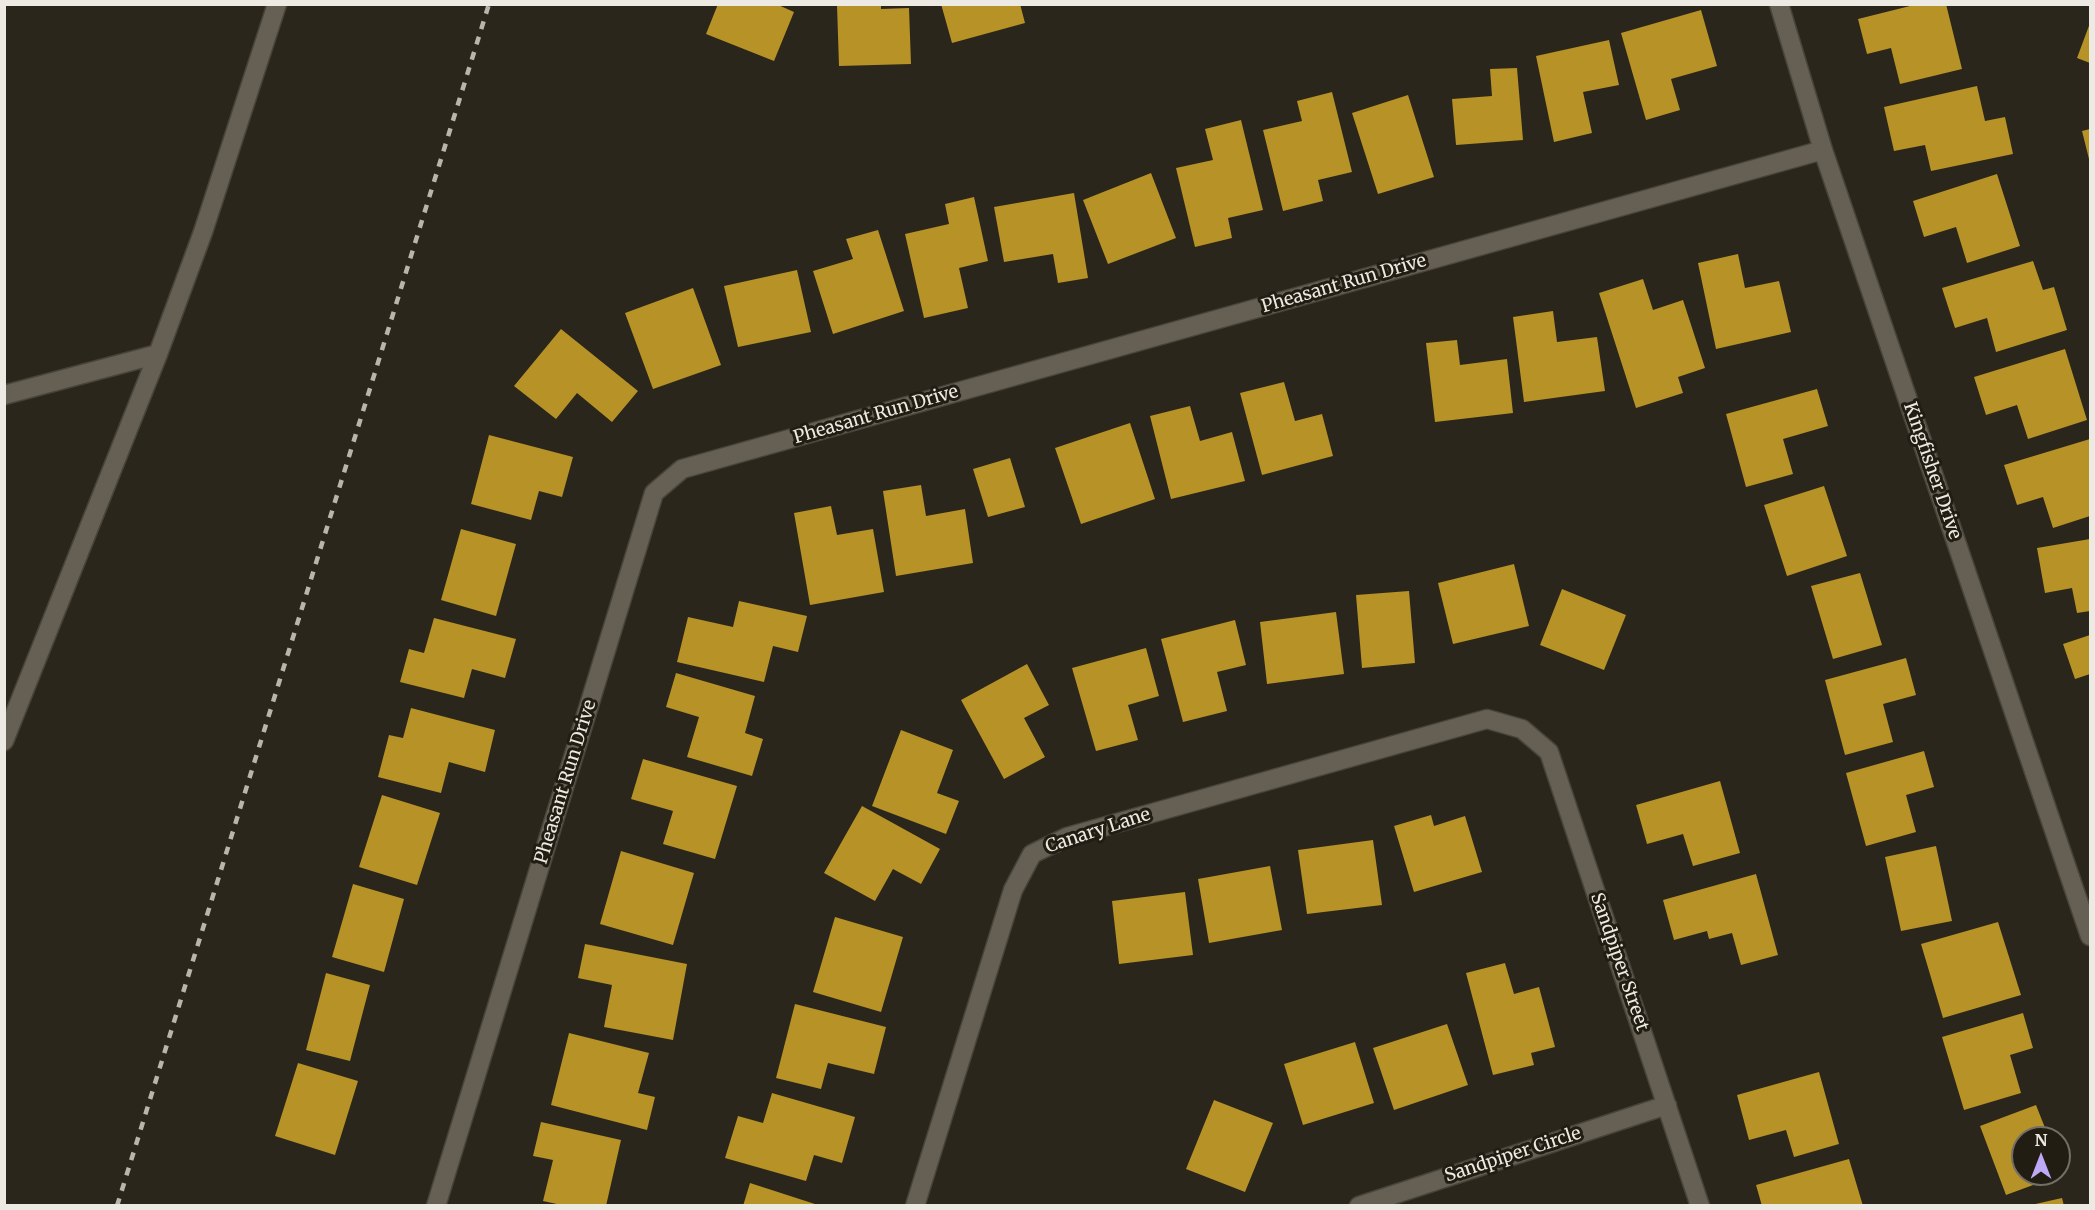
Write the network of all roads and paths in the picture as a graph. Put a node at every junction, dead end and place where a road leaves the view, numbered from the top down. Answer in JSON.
{"nodes":[{"id":1,"x":278,"y":4,"type":"edge"},
{"id":2,"x":1779,"y":4,"type":"edge"},
{"id":3,"x":1823,"y":150,"type":"junction"},
{"id":4,"x":158,"y":354,"type":"junction"},
{"id":5,"x":4,"y":395,"type":"edge"},
{"id":6,"x":1522,"y":729,"type":"joint"},
{"id":7,"x":4,"y":741,"type":"edge"},
{"id":8,"x":2091,"y":936,"type":"edge"},
{"id":9,"x":1667,"y":1105,"type":"junction"},
{"id":10,"x":436,"y":1206,"type":"edge"},
{"id":11,"x":915,"y":1206,"type":"edge"},
{"id":12,"x":1359,"y":1206,"type":"edge"},
{"id":13,"x":1700,"y":1206,"type":"edge"}],
"edges":[{"from":1,"to":4,"type":"street"},
{"from":2,"to":3,"type":"street","name":"Kingfisher Drive"},
{"from":3,"to":8,"type":"street","name":"Kingfisher Drive"},
{"from":3,"to":10,"type":"street","name":"Pheasant Run Drive"},
{"from":4,"to":5,"type":"street"},
{"from":4,"to":7,"type":"street"},
{"from":6,"to":9,"type":"street","name":"Sandpiper Street"},
{"from":6,"to":11,"type":"street","name":"Canary Lane"},
{"from":9,"to":12,"type":"street","name":"Sandpiper Circle"},
{"from":9,"to":13,"type":"street","name":"Sandpiper Street"}]}
